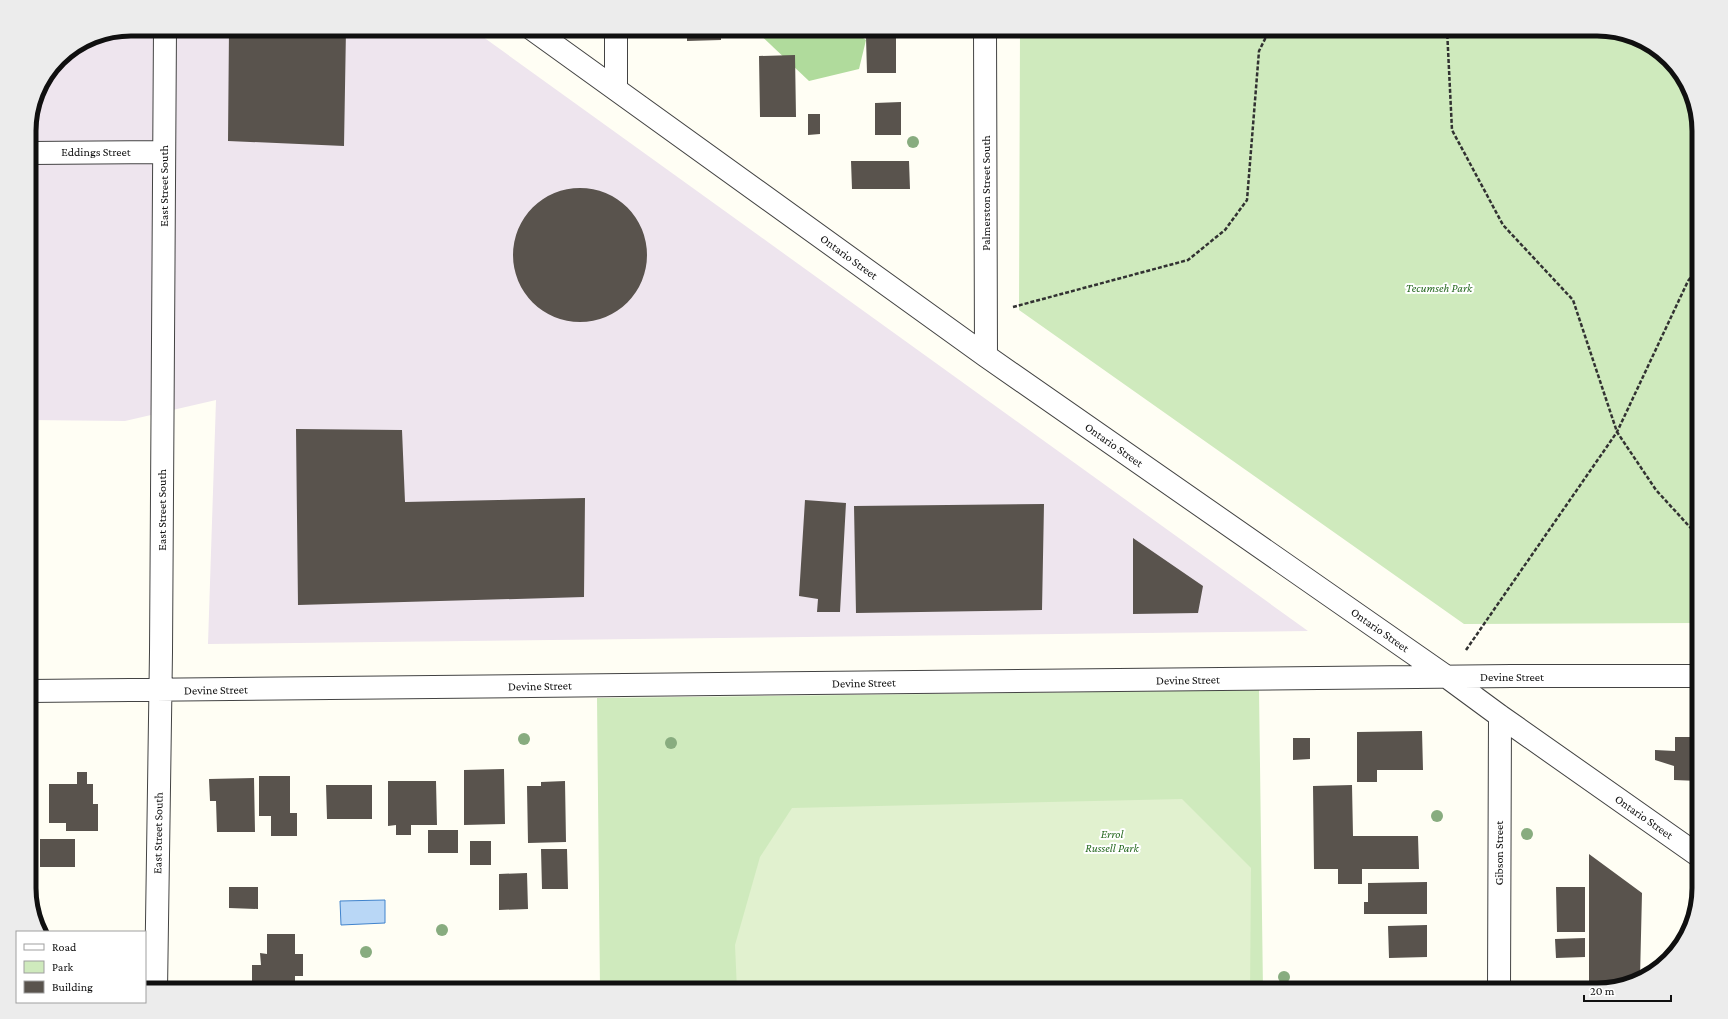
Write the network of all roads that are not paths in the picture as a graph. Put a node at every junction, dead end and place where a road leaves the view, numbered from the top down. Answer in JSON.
{"nodes":[{"id":1,"x":165,"y":36,"type":"edge"},
{"id":2,"x":542,"y":36,"type":"edge"},
{"id":3,"x":616,"y":36,"type":"edge"},
{"id":4,"x":985,"y":36,"type":"edge"},
{"id":5,"x":616,"y":89,"type":"junction"},
{"id":6,"x":164,"y":152,"type":"junction"},
{"id":7,"x":36,"y":153,"type":"edge"},
{"id":8,"x":986,"y":356,"type":"junction"},
{"id":9,"x":1692,"y":676,"type":"edge"},
{"id":10,"x":1447,"y":677,"type":"junction"},
{"id":11,"x":160,"y":690,"type":"junction"},
{"id":12,"x":36,"y":691,"type":"edge"},
{"id":13,"x":1500,"y":716,"type":"junction"},
{"id":14,"x":1692,"y":851,"type":"edge"},
{"id":15,"x":156,"y":983,"type":"edge"},
{"id":16,"x":1498,"y":983,"type":"edge"}],
"edges":[{"from":1,"to":6,"type":"street","name":"East Street South"},
{"from":2,"to":5,"type":"street","name":"Ontario Street"},
{"from":3,"to":5,"type":"street"},
{"from":4,"to":8,"type":"street","name":"Palmerston Street South"},
{"from":5,"to":8,"type":"street","name":"Ontario Street"},
{"from":6,"to":7,"type":"street","name":"Eddings Street"},
{"from":6,"to":11,"type":"street","name":"East Street South"},
{"from":8,"to":10,"type":"street","name":"Ontario Street"},
{"from":9,"to":10,"type":"street","name":"Devine Street"},
{"from":10,"to":11,"type":"street","name":"Devine Street"},
{"from":10,"to":13,"type":"street","name":"Ontario Street"},
{"from":11,"to":12,"type":"street","name":"Devine Street"},
{"from":11,"to":15,"type":"street","name":"East Street South"},
{"from":13,"to":14,"type":"street","name":"Ontario Street"},
{"from":13,"to":16,"type":"street","name":"Gibson Street"}]}
